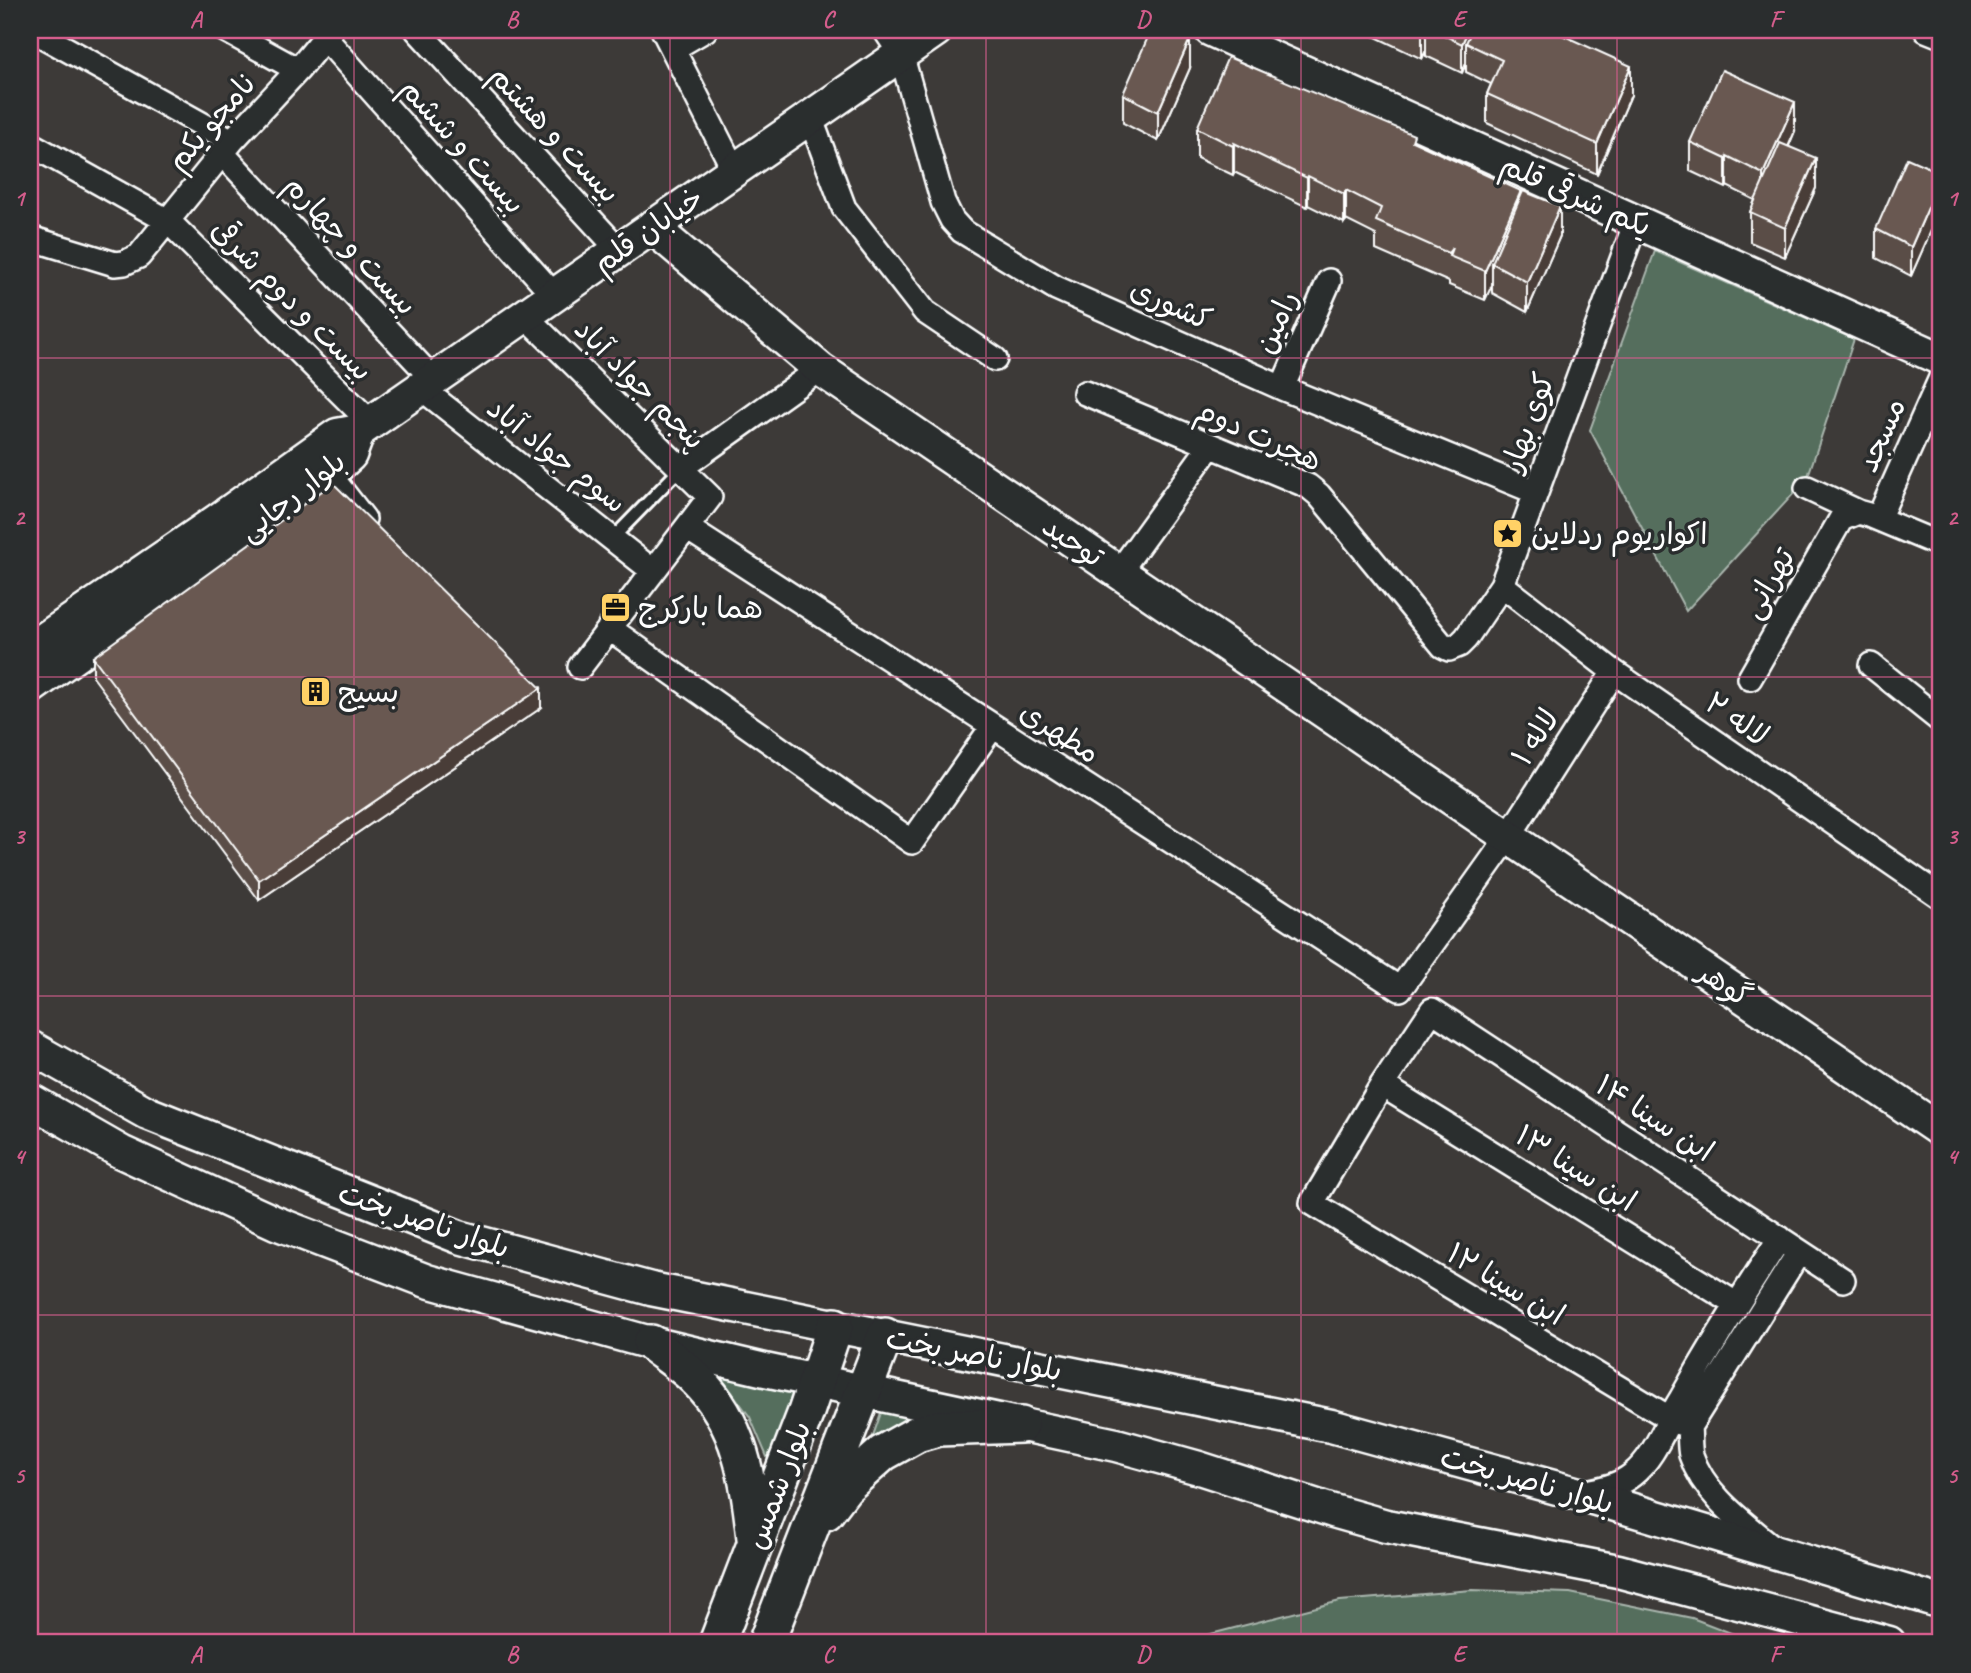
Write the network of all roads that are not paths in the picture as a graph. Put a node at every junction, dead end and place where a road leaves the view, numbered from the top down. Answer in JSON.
{"nodes":[{"id":1,"x":32,"y":30,"type":"edge"},
{"id":2,"x":225,"y":30,"type":"edge"},
{"id":3,"x":417,"y":30,"type":"edge"},
{"id":4,"x":705,"y":30,"type":"edge"},
{"id":5,"x":935,"y":30,"type":"edge"},
{"id":6,"x":1212,"y":30,"type":"edge"},
{"id":7,"x":1926,"y":30,"type":"edge"},
{"id":8,"x":328,"y":34,"type":"edge"},
{"id":9,"x":1941,"y":37,"type":"edge"},
{"id":10,"x":668,"y":39,"type":"edge"},
{"id":11,"x":893,"y":42,"type":"edge"},
{"id":12,"x":298,"y":70,"type":"junction"},
{"id":13,"x":810,"y":117,"type":"junction"},
{"id":14,"x":30,"y":144,"type":"edge"},
{"id":15,"x":227,"y":147,"type":"junction"},
{"id":16,"x":734,"y":170,"type":"junction"},
{"id":17,"x":168,"y":221,"type":"junction"},
{"id":18,"x":1636,"y":222,"type":"junction"},
{"id":19,"x":652,"y":228,"type":"junction"},
{"id":20,"x":30,"y":238,"type":"edge"},
{"id":21,"x":619,"y":250,"type":"junction"},
{"id":22,"x":1329,"y":281,"type":"dead end"},
{"id":23,"x":554,"y":295,"type":"junction"},
{"id":24,"x":525,"y":316,"type":"junction"},
{"id":25,"x":995,"y":359,"type":"dead end"},
{"id":26,"x":1941,"y":359,"type":"edge"},
{"id":27,"x":820,"y":369,"type":"junction"},
{"id":28,"x":1941,"y":378,"type":"edge"},
{"id":29,"x":427,"y":384,"type":"junction"},
{"id":30,"x":1282,"y":388,"type":"junction"},
{"id":31,"x":1085,"y":393,"type":"dead end"},
{"id":32,"x":365,"y":427,"type":"junction"},
{"id":33,"x":1210,"y":446,"type":"junction"},
{"id":34,"x":681,"y":468,"type":"junction"},
{"id":35,"x":329,"y":474,"type":"junction"},
{"id":36,"x":1807,"y":488,"type":"dead end"},
{"id":37,"x":1536,"y":492,"type":"junction"},
{"id":38,"x":1859,"y":516,"type":"junction"},
{"id":39,"x":687,"y":528,"type":"junction"},
{"id":40,"x":377,"y":536,"type":"edge"},
{"id":41,"x":612,"y":539,"type":"junction"},
{"id":42,"x":1941,"y":545,"type":"edge"},
{"id":43,"x":653,"y":571,"type":"junction"},
{"id":44,"x":1119,"y":572,"type":"junction"},
{"id":45,"x":1502,"y":585,"type":"junction"},
{"id":46,"x":609,"y":628,"type":"junction"},
{"id":47,"x":1466,"y":638,"type":"joint"},
{"id":48,"x":30,"y":649,"type":"edge"},
{"id":49,"x":1871,"y":665,"type":"dead end"},
{"id":50,"x":580,"y":667,"type":"dead end"},
{"id":51,"x":1614,"y":672,"type":"junction"},
{"id":52,"x":1750,"y":678,"type":"dead end"},
{"id":53,"x":30,"y":688,"type":"edge"},
{"id":54,"x":1941,"y":721,"type":"edge"},
{"id":55,"x":993,"y":726,"type":"junction"},
{"id":56,"x":1508,"y":836,"type":"junction"},
{"id":57,"x":1941,"y":897,"type":"edge"},
{"id":58,"x":1400,"y":989,"type":"joint"},
{"id":59,"x":30,"y":1046,"type":"edge"},
{"id":60,"x":1382,"y":1085,"type":"junction"},
{"id":61,"x":30,"y":1100,"type":"edge"},
{"id":62,"x":1941,"y":1131,"type":"edge"},
{"id":63,"x":1780,"y":1238,"type":"junction"},
{"id":64,"x":1799,"y":1252,"type":"junction"},
{"id":65,"x":1843,"y":1280,"type":"dead end"},
{"id":66,"x":1736,"y":1304,"type":"junction"},
{"id":67,"x":835,"y":1326,"type":"junction"},
{"id":68,"x":885,"y":1336,"type":"junction"},
{"id":69,"x":651,"y":1343,"type":"junction"},
{"id":70,"x":816,"y":1381,"type":"junction"},
{"id":71,"x":864,"y":1392,"type":"junction"},
{"id":72,"x":1679,"y":1423,"type":"junction"},
{"id":73,"x":1021,"y":1425,"type":"junction"},
{"id":74,"x":1579,"y":1494,"type":"junction"},
{"id":75,"x":809,"y":1535,"type":"junction"},
{"id":76,"x":756,"y":1543,"type":"junction"},
{"id":77,"x":1784,"y":1557,"type":"junction"},
{"id":78,"x":1941,"y":1602,"type":"edge"},
{"id":79,"x":717,"y":1643,"type":"edge"},
{"id":80,"x":766,"y":1643,"type":"edge"},
{"id":81,"x":1889,"y":1643,"type":"edge"}],
"edges":[{"from":1,"to":15,"type":"street","name":"بیست و چهارم"},
{"from":2,"to":12,"type":"street"},
{"from":3,"to":21,"type":"street","name":"بیست و هشتم"},
{"from":4,"to":10,"type":"street"},
{"from":5,"to":11,"type":"main road","name":"خیابان قلم"},
{"from":6,"to":18,"type":"main road","name":"یکم شرقی قلم"},
{"from":7,"to":9,"type":"street"},
{"from":8,"to":12,"type":"street","name":"نامجو یکم"},
{"from":8,"to":23,"type":"street","name":"بیست و ششم"},
{"from":10,"to":16,"type":"street"},
{"from":11,"to":13,"type":"main road","name":"خیابان قلم"},
{"from":11,"to":30,"type":"street","name":"کشوری"},
{"from":12,"to":15,"type":"street","name":"نامجو یکم"},
{"from":13,"to":16,"type":"main road","name":"خیابان قلم"},
{"from":13,"to":25,"type":"street"},
{"from":14,"to":17,"type":"street","name":"بیست و دوم شرقی"},
{"from":15,"to":17,"type":"street","name":"نامجو یکم"},
{"from":15,"to":29,"type":"street","name":"بیست و چهارم"},
{"from":16,"to":19,"type":"main road","name":"خیابان قلم"},
{"from":17,"to":20,"type":"street","name":"نامجو یکم"},
{"from":17,"to":32,"type":"street","name":"بیست و دوم شرقی"},
{"from":18,"to":26,"type":"main road","name":"یکم شرقی قلم"},
{"from":18,"to":37,"type":"street","name":"کوی بهار"},
{"from":19,"to":21,"type":"main road","name":"خیابان قلم"},
{"from":19,"to":27,"type":"main road","name":"توحید"},
{"from":21,"to":23,"type":"main road","name":"خیابان قلم"},
{"from":22,"to":30,"type":"street","name":"رامین"},
{"from":23,"to":24,"type":"main road","name":"خیابان قلم"},
{"from":24,"to":29,"type":"main road","name":"خیابان قلم"},
{"from":24,"to":34,"type":"street","name":"پنجم جواد آباد"},
{"from":27,"to":34,"type":"street"},
{"from":27,"to":44,"type":"main road","name":"توحید"},
{"from":28,"to":38,"type":"street","name":"مسجد"},
{"from":29,"to":32,"type":"main road","name":"خیابان قلم"},
{"from":29,"to":41,"type":"street","name":"سوم جواد آباد"},
{"from":30,"to":37,"type":"street","name":"کشوری"},
{"from":31,"to":33,"type":"street","name":"هجرت دوم"},
{"from":32,"to":35,"type":"main road","name":"بلوار رجایی"},
{"from":32,"to":48,"type":"main road","name":"بلوار رجایی"},
{"from":33,"to":44,"type":"street"},
{"from":33,"to":47,"type":"street","name":"هجرت دوم"},
{"from":34,"to":39,"type":"street","name":"پنجم جواد آباد"},
{"from":34,"to":41,"type":"lane"},
{"from":35,"to":40,"type":"street"},
{"from":35,"to":53,"type":"main road","name":"بلوار رجایی"},
{"from":36,"to":38,"type":"street"},
{"from":37,"to":45,"type":"street","name":"کوی بهار"},
{"from":38,"to":42,"type":"street"},
{"from":38,"to":52,"type":"street","name":"تهرانی"},
{"from":39,"to":43,"type":"street"},
{"from":39,"to":55,"type":"street","name":"مطهری"},
{"from":41,"to":43,"type":"street","name":"سوم جواد آباد"},
{"from":43,"to":46,"type":"street"},
{"from":44,"to":56,"type":"main road","name":"توحید"},
{"from":45,"to":47,"type":"street","name":"کوی بهار"},
{"from":45,"to":51,"type":"street","name":"لاله ۲"},
{"from":46,"to":50,"type":"street"},
{"from":46,"to":55,"type":"street"},
{"from":49,"to":54,"type":"street"},
{"from":51,"to":56,"type":"street","name":"لاله ۱"},
{"from":51,"to":57,"type":"street","name":"لاله ۲"},
{"from":55,"to":58,"type":"street","name":"مطهری"},
{"from":56,"to":58,"type":"street","name":"لاله ۱"},
{"from":56,"to":62,"type":"main road","name":"گوهر"},
{"from":59,"to":67,"type":"main road","name":"بلوار ناصر بخت"},
{"from":60,"to":63,"type":"street","name":"ابن سینا ۱۴"},
{"from":60,"to":66,"type":"street","name":"ابن سینا ۱۳"},
{"from":60,"to":72,"type":"street","name":"ابن سینا ۱۲"},
{"from":61,"to":69,"type":"main road","name":"بلوار ناصر بخت"},
{"from":63,"to":64,"type":"street","name":"ابن سینا ۱۴"},
{"from":63,"to":66,"type":"street"},
{"from":64,"to":65,"type":"street","name":"ابن سینا ۱۴"},
{"from":64,"to":72,"type":"street"},
{"from":66,"to":72,"type":"street"},
{"from":67,"to":68,"type":"main road","name":"بلوار ناصر بخت"},
{"from":67,"to":70,"type":"main road","name":"بلوار شمس"},
{"from":68,"to":71,"type":"main road","name":"بلوار شمس"},
{"from":68,"to":74,"type":"main road","name":"بلوار ناصر بخت"},
{"from":69,"to":70,"type":"main road","name":"بلوار ناصر بخت"},
{"from":69,"to":76,"type":"main road"},
{"from":70,"to":71,"type":"main road","name":"بلوار ناصر بخت"},
{"from":70,"to":76,"type":"main road","name":"بلوار شمس"},
{"from":71,"to":73,"type":"main road","name":"بلوار ناصر بخت"},
{"from":71,"to":75,"type":"main road","name":"بلوار شمس"},
{"from":72,"to":74,"type":"street"},
{"from":72,"to":77,"type":"street"},
{"from":73,"to":75,"type":"main road"},
{"from":73,"to":81,"type":"main road","name":"بلوار ناصر بخت"},
{"from":74,"to":77,"type":"main road","name":"بلوار ناصر بخت"},
{"from":75,"to":80,"type":"main road","name":"بلوار شمس"},
{"from":76,"to":79,"type":"main road","name":"بلوار شمس"},
{"from":77,"to":78,"type":"main road","name":"بلوار ناصر بخت"}]}
